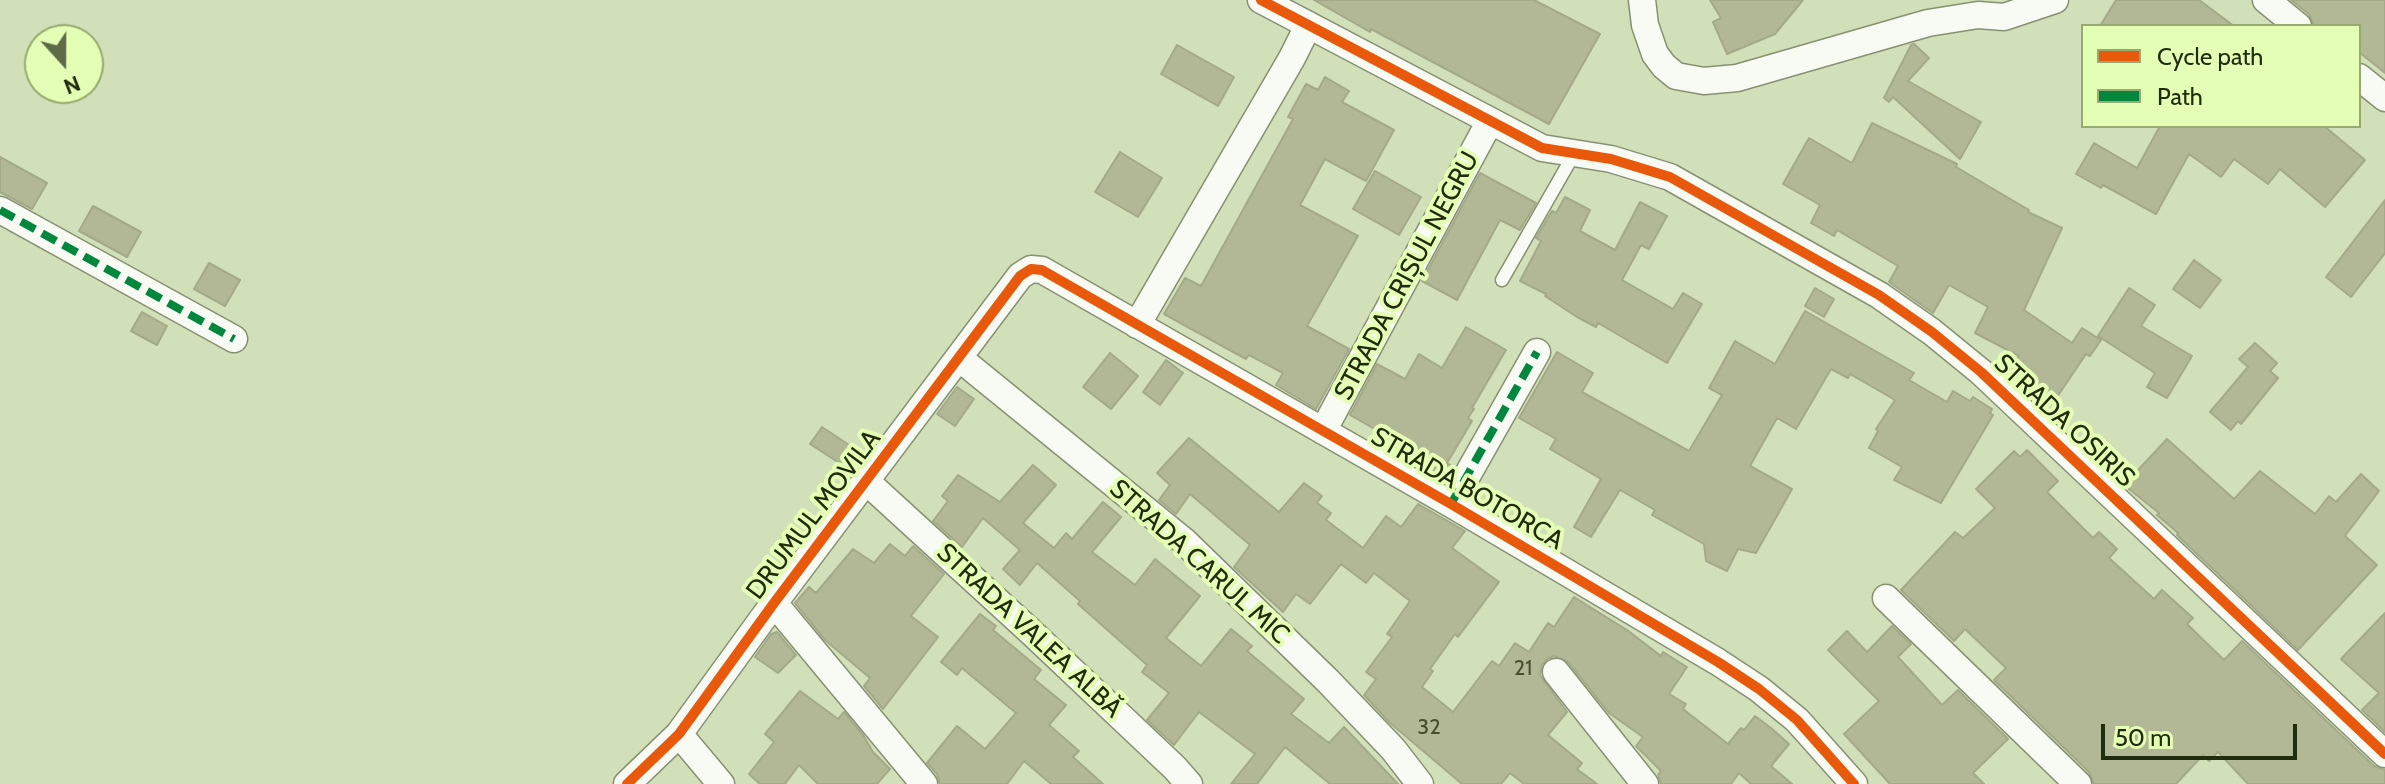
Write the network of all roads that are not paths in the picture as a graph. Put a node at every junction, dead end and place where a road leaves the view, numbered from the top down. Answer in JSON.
{"nodes":[{"id":1,"x":1261,"y":0,"type":"edge"},
{"id":2,"x":1642,"y":0,"type":"edge"},
{"id":3,"x":2055,"y":0,"type":"edge"},
{"id":4,"x":2266,"y":0,"type":"edge"},
{"id":5,"x":2296,"y":24,"type":"edge"},
{"id":6,"x":1308,"y":26,"type":"junction"},
{"id":7,"x":2361,"y":79,"type":"edge"},
{"id":8,"x":2385,"y":98,"type":"edge"},
{"id":9,"x":1490,"y":121,"type":"junction"},
{"id":10,"x":1574,"y":153,"type":"junction"},
{"id":11,"x":1670,"y":177,"type":"joint"},
{"id":12,"x":0,"y":210,"type":"edge"},
{"id":13,"x":1031,"y":269,"type":"joint"},
{"id":14,"x":1502,"y":280,"type":"dead end"},
{"id":15,"x":1137,"y":325,"type":"junction"},
{"id":16,"x":234,"y":339,"type":"dead end"},
{"id":17,"x":1537,"y":352,"type":"dead end"},
{"id":18,"x":959,"y":358,"type":"junction"},
{"id":19,"x":1323,"y":431,"type":"junction"},
{"id":20,"x":867,"y":482,"type":"junction"},
{"id":21,"x":1451,"y":504,"type":"junction"},
{"id":22,"x":1886,"y":598,"type":"dead end"},
{"id":23,"x":774,"y":603,"type":"junction"},
{"id":24,"x":1556,"y":672,"type":"dead end"},
{"id":25,"x":679,"y":734,"type":"junction"},
{"id":26,"x":2385,"y":754,"type":"edge"},
{"id":27,"x":627,"y":784,"type":"edge"},
{"id":28,"x":721,"y":784,"type":"edge"},
{"id":29,"x":924,"y":784,"type":"edge"},
{"id":30,"x":1189,"y":784,"type":"edge"},
{"id":31,"x":1420,"y":784,"type":"edge"},
{"id":32,"x":1645,"y":784,"type":"edge"},
{"id":33,"x":1854,"y":784,"type":"edge"},
{"id":34,"x":2078,"y":784,"type":"edge"}],
"edges":[{"from":1,"to":6,"type":"street","name":"STRADA CRIȘUL NEGRU"},
{"from":2,"to":3,"type":"street"},
{"from":4,"to":5,"type":"street"},
{"from":6,"to":9,"type":"street","name":"STRADA CRIȘUL NEGRU"},
{"from":6,"to":15,"type":"street"},
{"from":7,"to":8,"type":"street"},
{"from":9,"to":10,"type":"street","name":"STRADA CRIȘUL NEGRU"},
{"from":9,"to":19,"type":"street","name":"STRADA CRIȘUL NEGRU"},
{"from":10,"to":11,"type":"street","name":"STRADA CRIȘUL NEGRU"},
{"from":10,"to":14,"type":"lane"},
{"from":11,"to":26,"type":"street","name":"STRADA OSIRIS"},
{"from":12,"to":16,"type":"street"},
{"from":13,"to":15,"type":"street","name":"STRADA BOTORCA"},
{"from":13,"to":18,"type":"street","name":"DRUMUL MOVILA"},
{"from":15,"to":19,"type":"street","name":"STRADA BOTORCA"},
{"from":17,"to":21,"type":"street"},
{"from":18,"to":20,"type":"street","name":"DRUMUL MOVILA"},
{"from":18,"to":31,"type":"street","name":"STRADA CARUL MIC"},
{"from":19,"to":21,"type":"street","name":"STRADA BOTORCA"},
{"from":20,"to":23,"type":"street","name":"DRUMUL MOVILA"},
{"from":20,"to":30,"type":"street","name":"STRADA VALEA ALBĂ"},
{"from":21,"to":33,"type":"street","name":"STRADA BOTORCA"},
{"from":22,"to":34,"type":"street"},
{"from":23,"to":25,"type":"street","name":"DRUMUL MOVILA"},
{"from":23,"to":29,"type":"street"},
{"from":24,"to":32,"type":"street"},
{"from":25,"to":27,"type":"street","name":"DRUMUL MOVILA"},
{"from":25,"to":28,"type":"street"}]}
